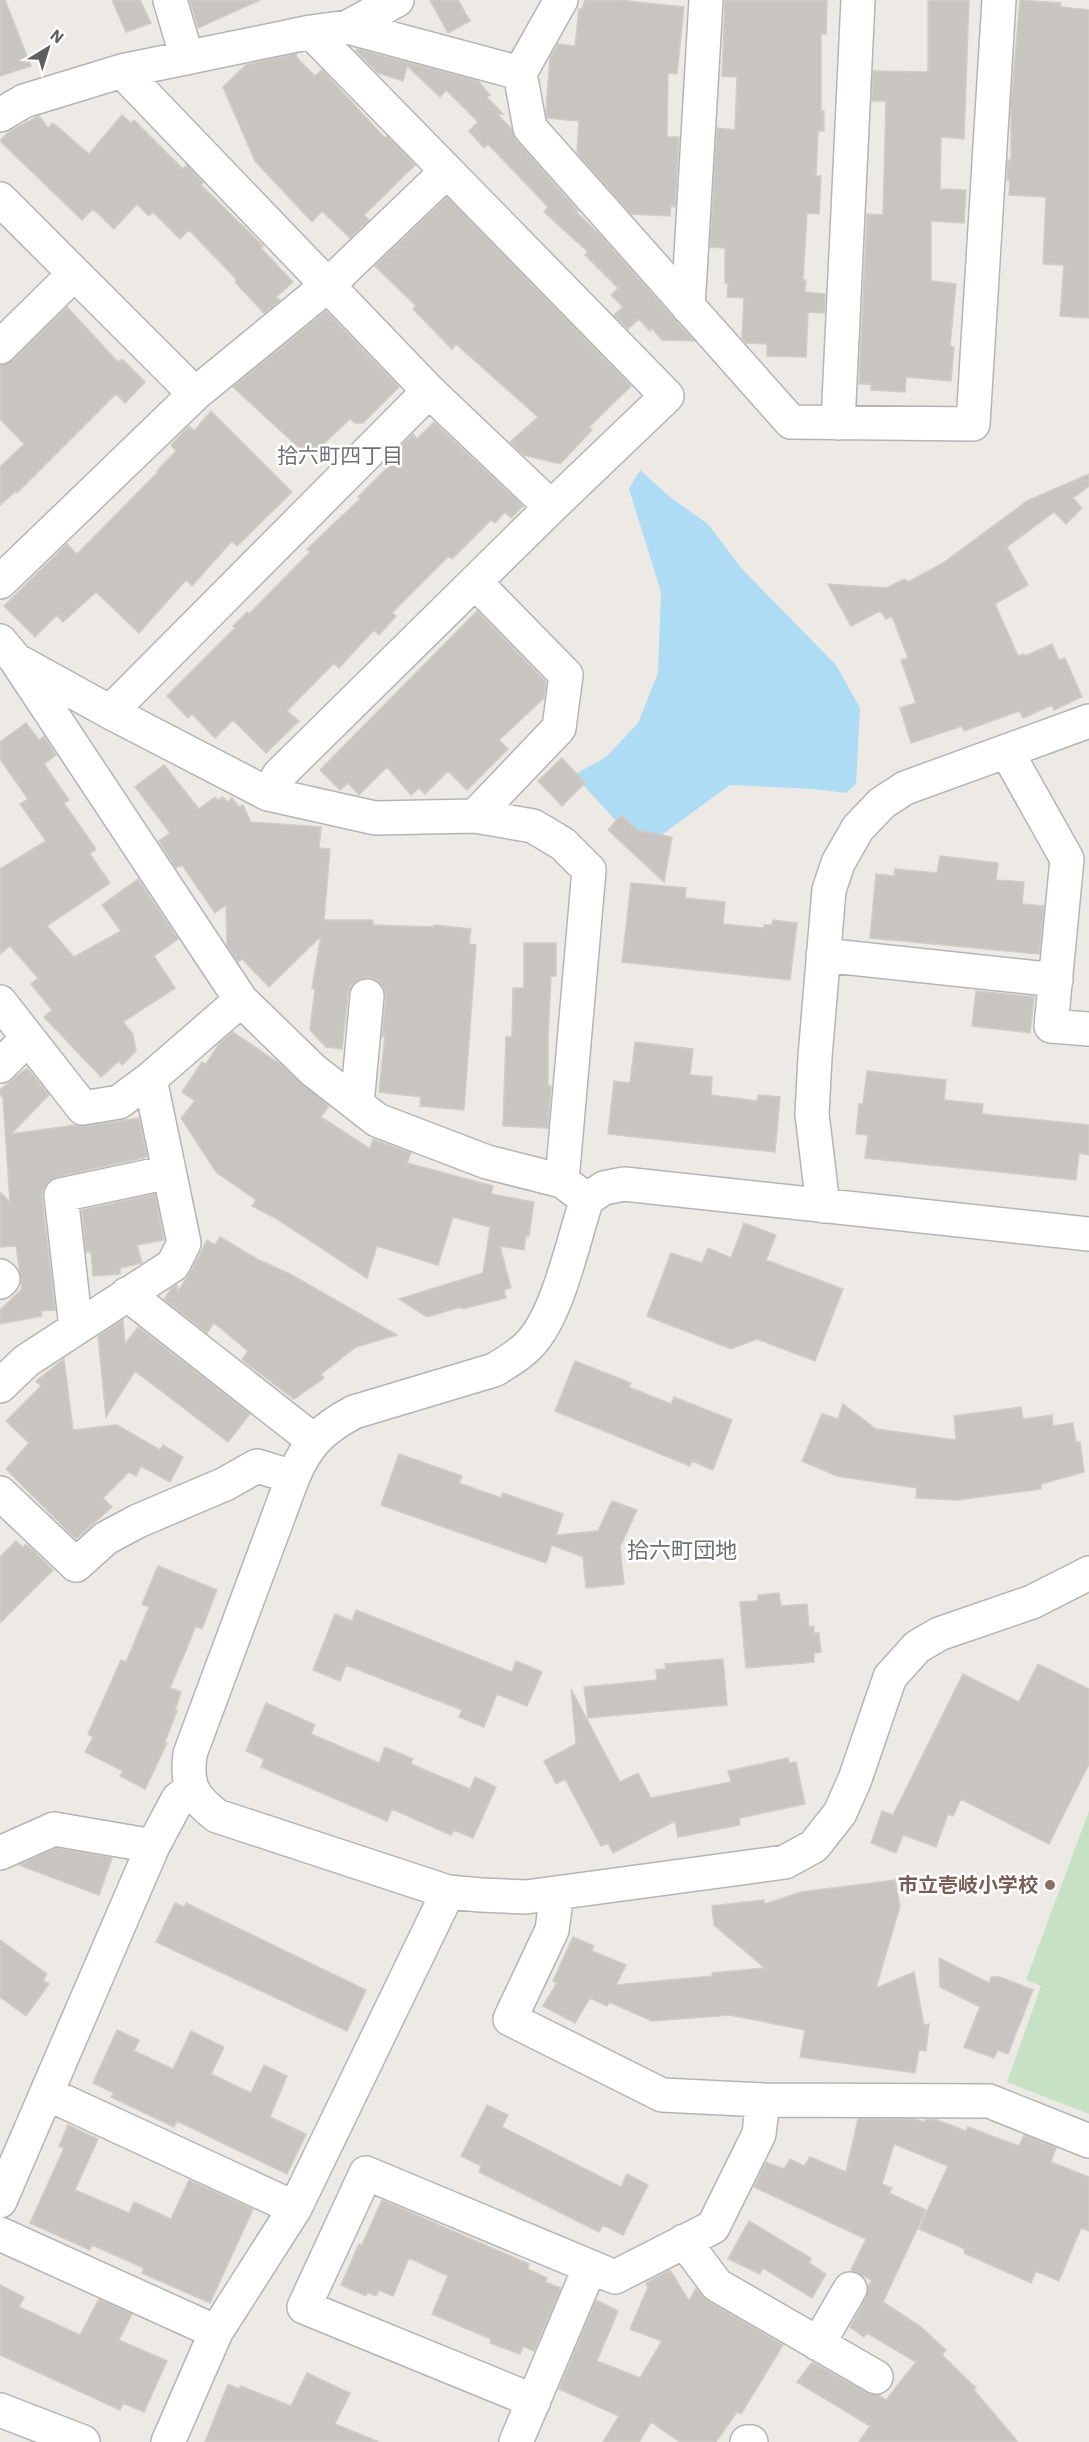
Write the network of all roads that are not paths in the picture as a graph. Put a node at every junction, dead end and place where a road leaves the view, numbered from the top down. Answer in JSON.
{"nodes":[{"id":1,"x":170,"y":0,"type":"edge"},
{"id":2,"x":396,"y":0,"type":"edge"},
{"id":3,"x":561,"y":0,"type":"edge"},
{"id":4,"x":706,"y":0,"type":"edge"},
{"id":5,"x":858,"y":0,"type":"edge"},
{"id":6,"x":999,"y":0,"type":"edge"},
{"id":7,"x":348,"y":27,"type":"junction"},
{"id":8,"x":311,"y":32,"type":"junction"},
{"id":9,"x":187,"y":58,"type":"junction"},
{"id":10,"x":122,"y":71,"type":"junction"},
{"id":11,"x":520,"y":74,"type":"junction"},
{"id":12,"x":0,"y":115,"type":"edge"},
{"id":13,"x":447,"y":171,"type":"junction"},
{"id":14,"x":0,"y":199,"type":"edge"},
{"id":15,"x":74,"y":274,"type":"junction"},
{"id":16,"x":328,"y":285,"type":"junction"},
{"id":17,"x":688,"y":307,"type":"junction"},
{"id":18,"x":0,"y":347,"type":"edge"},
{"id":19,"x":429,"y":391,"type":"junction"},
{"id":20,"x":195,"y":393,"type":"junction"},
{"id":21,"x":838,"y":423,"type":"junction"},
{"id":22,"x":551,"y":507,"type":"junction"},
{"id":23,"x":0,"y":582,"type":"edge"},
{"id":24,"x":475,"y":582,"type":"junction"},
{"id":25,"x":8,"y":651,"type":"edge"},
{"id":26,"x":110,"y":712,"type":"junction"},
{"id":27,"x":1089,"y":721,"type":"edge"},
{"id":28,"x":1007,"y":752,"type":"junction"},
{"id":29,"x":268,"y":794,"type":"junction"},
{"id":30,"x":475,"y":816,"type":"junction"},
{"id":31,"x":823,"y":954,"type":"junction"},
{"id":32,"x":1056,"y":980,"type":"junction"},
{"id":33,"x":368,"y":996,"type":"dead end"},
{"id":34,"x":241,"y":1000,"type":"junction"},
{"id":35,"x":0,"y":1002,"type":"edge"},
{"id":36,"x":1089,"y":1029,"type":"edge"},
{"id":37,"x":28,"y":1038,"type":"junction"},
{"id":38,"x":0,"y":1066,"type":"edge"},
{"id":39,"x":150,"y":1079,"type":"junction"},
{"id":40,"x":357,"y":1104,"type":"junction"},
{"id":41,"x":169,"y":1173,"type":"junction"},
{"id":42,"x":575,"y":1190,"type":"junction"},
{"id":43,"x":823,"y":1206,"type":"junction"},
{"id":44,"x":1089,"y":1234,"type":"edge"},
{"id":45,"x":0,"y":1276,"type":"edge"},
{"id":46,"x":0,"y":1282,"type":"edge"},
{"id":47,"x":127,"y":1294,"type":"junction"},
{"id":48,"x":76,"y":1328,"type":"junction"},
{"id":49,"x":0,"y":1386,"type":"edge"},
{"id":50,"x":313,"y":1440,"type":"junction"},
{"id":51,"x":293,"y":1478,"type":"junction"},
{"id":52,"x":0,"y":1493,"type":"edge"},
{"id":53,"x":1089,"y":1573,"type":"edge"},
{"id":54,"x":191,"y":1789,"type":"junction"},
{"id":55,"x":153,"y":1846,"type":"junction"},
{"id":56,"x":0,"y":1853,"type":"edge"},
{"id":57,"x":448,"y":1892,"type":"junction"},
{"id":58,"x":557,"y":1893,"type":"junction"},
{"id":59,"x":48,"y":2094,"type":"junction"},
{"id":60,"x":763,"y":2100,"type":"junction"},
{"id":61,"x":1089,"y":2141,"type":"edge"},
{"id":62,"x":0,"y":2201,"type":"edge"},
{"id":63,"x":295,"y":2208,"type":"junction"},
{"id":64,"x":0,"y":2234,"type":"edge"},
{"id":65,"x":684,"y":2241,"type":"junction"},
{"id":66,"x":591,"y":2267,"type":"junction"},
{"id":67,"x":850,"y":2289,"type":"dead end"},
{"id":68,"x":216,"y":2332,"type":"junction"},
{"id":69,"x":818,"y":2344,"type":"junction"},
{"id":70,"x":876,"y":2377,"type":"dead end"},
{"id":71,"x":534,"y":2401,"type":"junction"},
{"id":72,"x":0,"y":2409,"type":"edge"},
{"id":73,"x":524,"y":2440,"type":"edge"},
{"id":74,"x":81,"y":2442,"type":"edge"},
{"id":75,"x":168,"y":2442,"type":"edge"}],
"edges":[{"from":1,"to":9,"type":"street"},
{"from":2,"to":7,"type":"street"},
{"from":3,"to":11,"type":"street"},
{"from":4,"to":17,"type":"street"},
{"from":5,"to":21,"type":"street"},
{"from":6,"to":21,"type":"street"},
{"from":7,"to":8,"type":"street"},
{"from":7,"to":11,"type":"street"},
{"from":8,"to":9,"type":"street"},
{"from":8,"to":13,"type":"street"},
{"from":9,"to":10,"type":"street"},
{"from":10,"to":12,"type":"street"},
{"from":10,"to":16,"type":"street"},
{"from":11,"to":17,"type":"street"},
{"from":13,"to":16,"type":"street"},
{"from":13,"to":22,"type":"street"},
{"from":14,"to":15,"type":"street"},
{"from":15,"to":18,"type":"street"},
{"from":15,"to":20,"type":"street"},
{"from":16,"to":19,"type":"street"},
{"from":16,"to":20,"type":"street"},
{"from":17,"to":21,"type":"street"},
{"from":19,"to":22,"type":"street"},
{"from":19,"to":26,"type":"street"},
{"from":20,"to":23,"type":"street"},
{"from":22,"to":24,"type":"street"},
{"from":24,"to":29,"type":"street"},
{"from":24,"to":30,"type":"street"},
{"from":25,"to":26,"type":"street"},
{"from":25,"to":34,"type":"street"},
{"from":26,"to":29,"type":"street"},
{"from":27,"to":28,"type":"street"},
{"from":28,"to":31,"type":"street"},
{"from":28,"to":32,"type":"street"},
{"from":29,"to":30,"type":"street"},
{"from":30,"to":42,"type":"street"},
{"from":31,"to":32,"type":"street"},
{"from":31,"to":43,"type":"street"},
{"from":32,"to":36,"type":"street"},
{"from":33,"to":40,"type":"street"},
{"from":34,"to":39,"type":"street"},
{"from":34,"to":40,"type":"street"},
{"from":35,"to":37,"type":"street"},
{"from":37,"to":38,"type":"street"},
{"from":37,"to":39,"type":"street"},
{"from":39,"to":41,"type":"street"},
{"from":40,"to":42,"type":"street"},
{"from":41,"to":47,"type":"street"},
{"from":41,"to":48,"type":"street"},
{"from":42,"to":43,"type":"street"},
{"from":42,"to":50,"type":"street"},
{"from":43,"to":44,"type":"street"},
{"from":45,"to":46,"type":"street"},
{"from":47,"to":48,"type":"street"},
{"from":47,"to":50,"type":"street"},
{"from":48,"to":49,"type":"street"},
{"from":50,"to":51,"type":"street"},
{"from":51,"to":52,"type":"street"},
{"from":51,"to":54,"type":"street"},
{"from":53,"to":58,"type":"street"},
{"from":54,"to":55,"type":"street"},
{"from":54,"to":57,"type":"street"},
{"from":55,"to":56,"type":"street"},
{"from":55,"to":59,"type":"street"},
{"from":57,"to":58,"type":"street"},
{"from":57,"to":63,"type":"street"},
{"from":58,"to":60,"type":"street"},
{"from":59,"to":62,"type":"street"},
{"from":59,"to":63,"type":"street"},
{"from":60,"to":61,"type":"street"},
{"from":60,"to":65,"type":"street"},
{"from":63,"to":68,"type":"street"},
{"from":64,"to":68,"type":"street"},
{"from":65,"to":66,"type":"street"},
{"from":65,"to":69,"type":"street"},
{"from":66,"to":71,"type":"street"},
{"from":66,"to":71,"type":"street"},
{"from":67,"to":69,"type":"street"},
{"from":68,"to":75,"type":"street"},
{"from":69,"to":70,"type":"street"},
{"from":71,"to":73,"type":"street"},
{"from":72,"to":74,"type":"street"}]}
